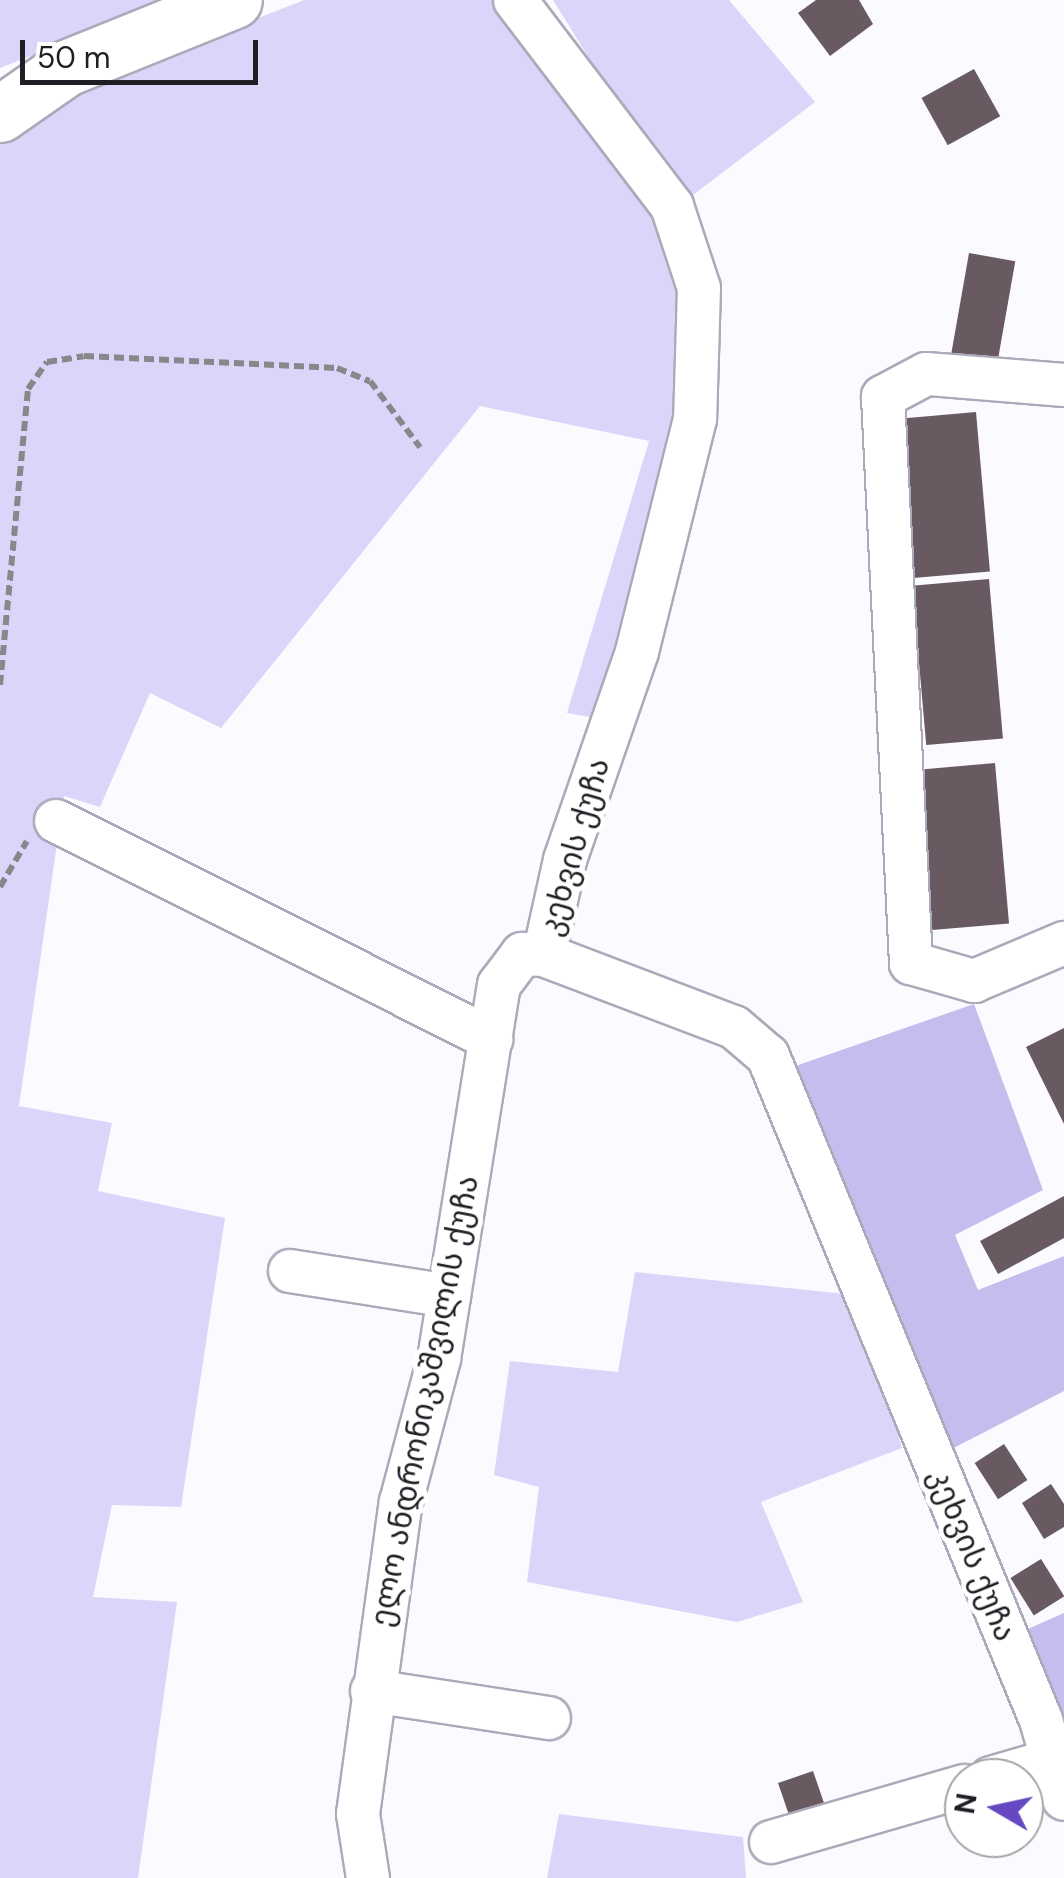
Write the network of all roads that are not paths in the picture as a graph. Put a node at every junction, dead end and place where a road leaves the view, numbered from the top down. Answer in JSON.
{"nodes":[{"id":1,"x":234,"y":0,"type":"edge"},
{"id":2,"x":514,"y":0,"type":"edge"},
{"id":3,"x":0,"y":114,"type":"edge"},
{"id":4,"x":1064,"y":385,"type":"edge"},
{"id":5,"x":56,"y":821,"type":"road end"},
{"id":6,"x":1064,"y":943,"type":"edge"},
{"id":7,"x":544,"y":956,"type":"junction"},
{"id":8,"x":491,"y":1039,"type":"junction"},
{"id":9,"x":290,"y":1271,"type":"dead end"},
{"id":10,"x":450,"y":1296,"type":"junction"},
{"id":11,"x":372,"y":1692,"type":"junction"},
{"id":12,"x":549,"y":1718,"type":"dead end"},
{"id":13,"x":1058,"y":1779,"type":"edge"},
{"id":14,"x":944,"y":1792,"type":"edge"},
{"id":15,"x":771,"y":1842,"type":"dead end"},
{"id":16,"x":368,"y":1878,"type":"edge"}],
"edges":[{"from":1,"to":3,"type":"main road"},
{"from":2,"to":7,"type":"street","name":"კეხვის ქუჩა"},
{"from":4,"to":6,"type":"street"},
{"from":5,"to":8,"type":"street"},
{"from":7,"to":8,"type":"street","name":"ელო ანდრონიკაშვილის ქუჩა"},
{"from":7,"to":13,"type":"street","name":"კეხვის ქუჩა"},
{"from":8,"to":10,"type":"street","name":"ელო ანდრონიკაშვილის ქუჩა"},
{"from":9,"to":10,"type":"street"},
{"from":10,"to":11,"type":"street","name":"ელო ანდრონიკაშვილის ქუჩა"},
{"from":11,"to":12,"type":"street"},
{"from":11,"to":16,"type":"street","name":"ელო ანდრონიკაშვილის ქუჩა"},
{"from":14,"to":15,"type":"street"}]}
